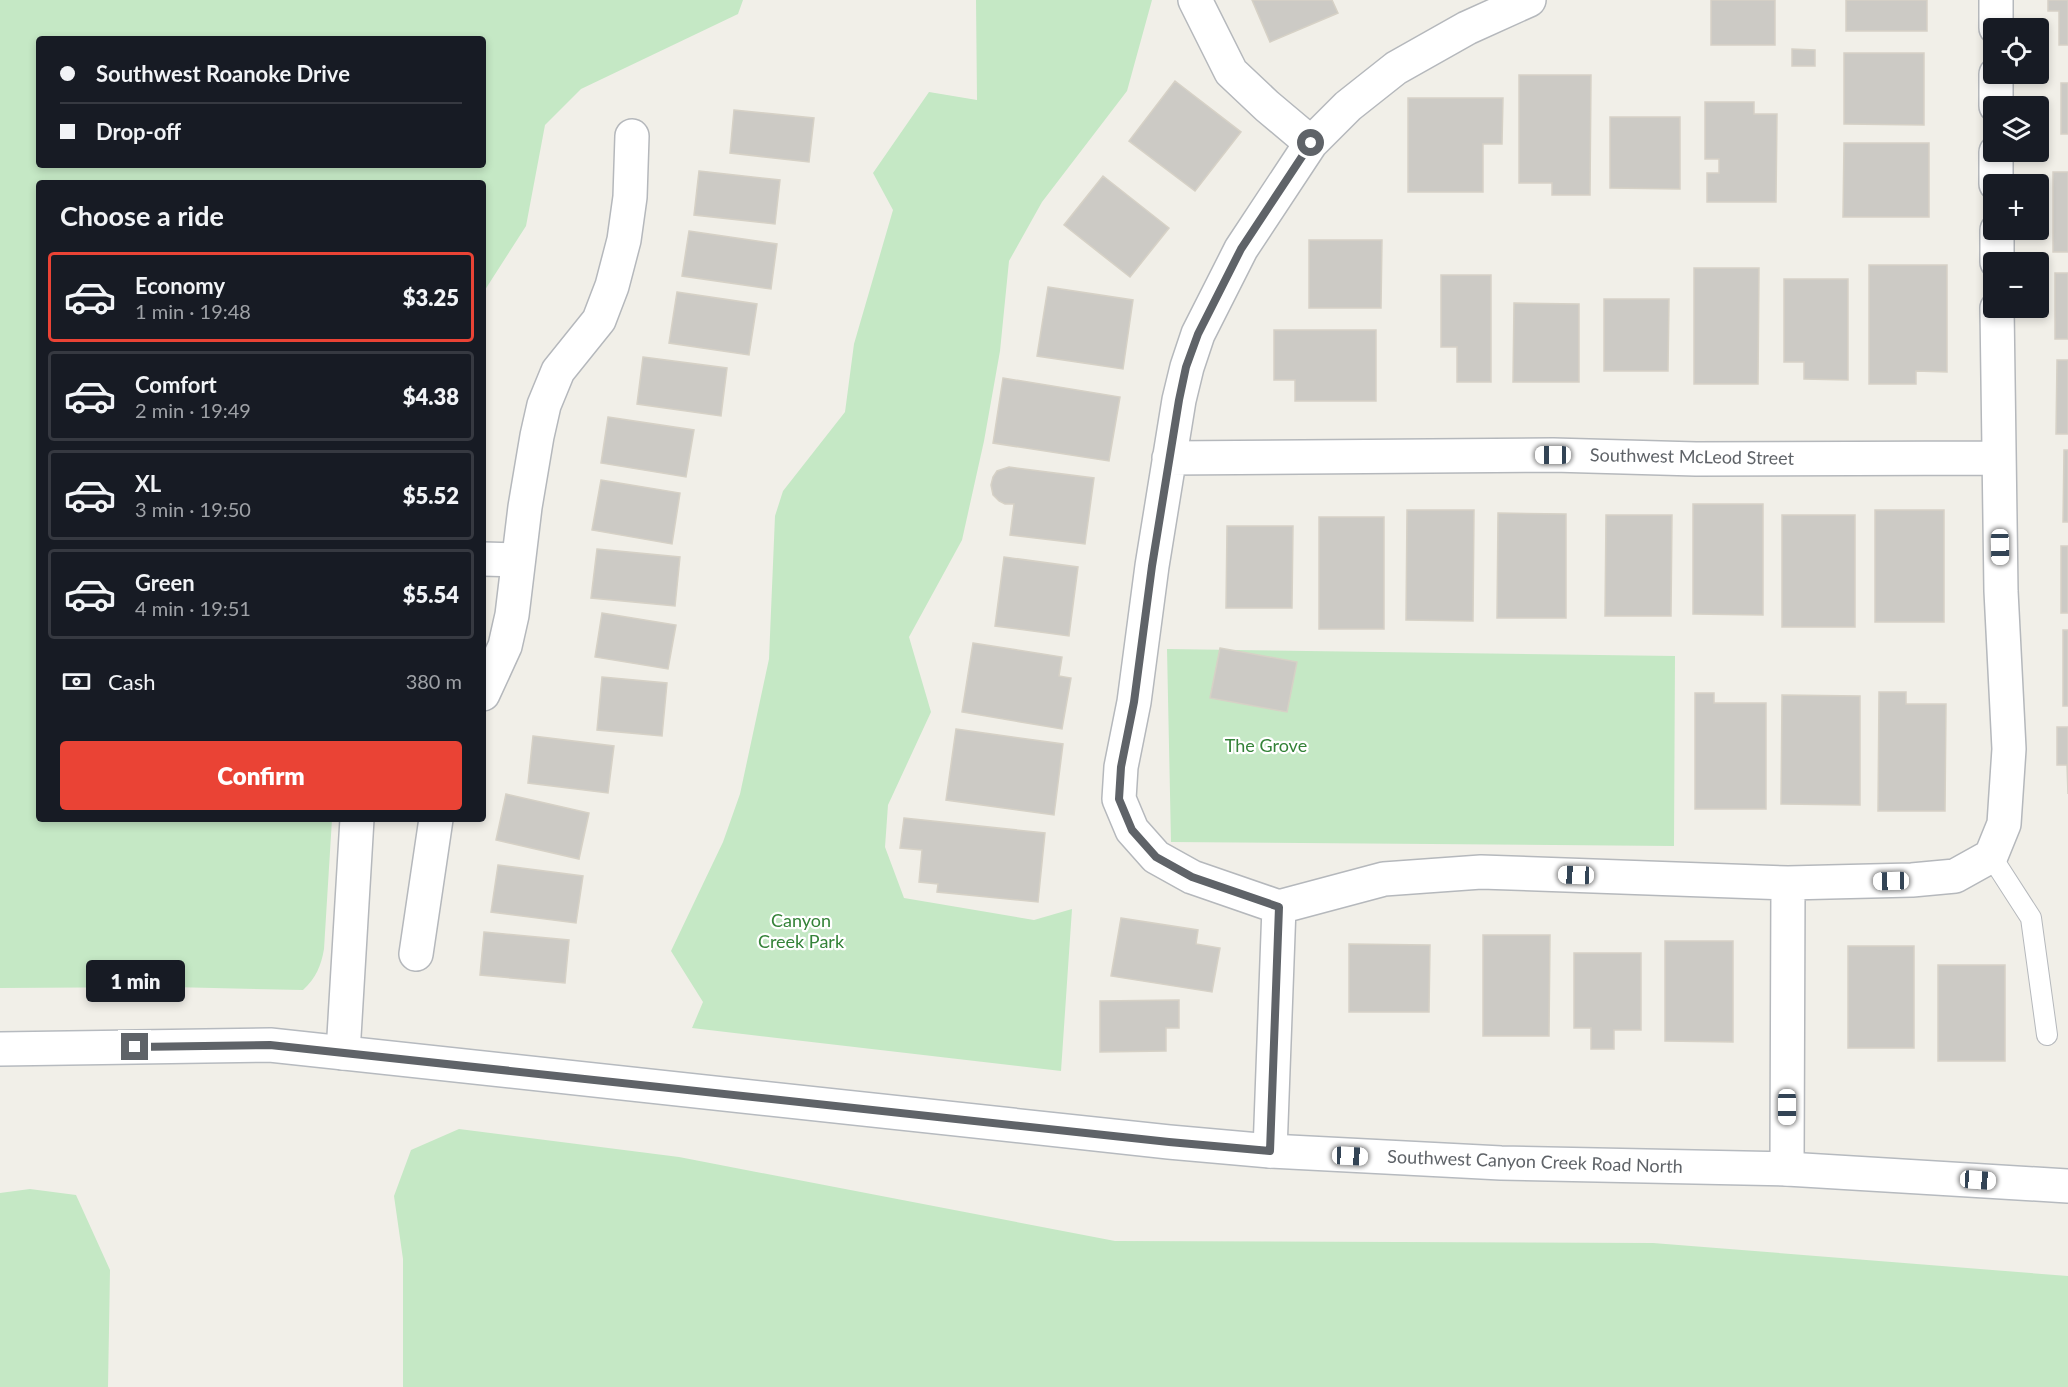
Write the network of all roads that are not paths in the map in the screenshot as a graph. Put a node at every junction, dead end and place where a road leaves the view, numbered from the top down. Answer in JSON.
{"nodes":[{"id":1,"x":1195,"y":0,"type":"edge"},
{"id":2,"x":1529,"y":0,"type":"edge"},
{"id":3,"x":1996,"y":0,"type":"edge"},
{"id":4,"x":1996,"y":18,"type":"edge"},
{"id":5,"x":632,"y":136,"type":"dead end"},
{"id":6,"x":1311,"y":143,"type":"junction"},
{"id":7,"x":1997,"y":318,"type":"edge"},
{"id":8,"x":1169,"y":458,"type":"junction"},
{"id":9,"x":1999,"y":458,"type":"junction"},
{"id":10,"x":486,"y":559,"type":"edge"},
{"id":11,"x":518,"y":560,"type":"junction"},
{"id":12,"x":486,"y":687,"type":"edge"},
{"id":13,"x":357,"y":822,"type":"edge"},
{"id":14,"x":436,"y":822,"type":"edge"},
{"id":15,"x":1991,"y":856,"type":"junction"},
{"id":16,"x":1788,"y":883,"type":"junction"},
{"id":17,"x":1279,"y":907,"type":"junction"},
{"id":18,"x":416,"y":954,"type":"dead end"},
{"id":19,"x":2048,"y":1035,"type":"dead end"},
{"id":20,"x":0,"y":1049,"type":"edge"},
{"id":21,"x":343,"y":1053,"type":"junction"},
{"id":22,"x":1270,"y":1151,"type":"junction"},
{"id":23,"x":1787,"y":1169,"type":"junction"},
{"id":24,"x":2068,"y":1186,"type":"edge"}],
"edges":[{"from":1,"to":6,"type":"street"},
{"from":2,"to":6,"type":"street"},
{"from":3,"to":4,"type":"street"},
{"from":5,"to":11,"type":"street"},
{"from":6,"to":8,"type":"street"},
{"from":7,"to":9,"type":"street"},
{"from":8,"to":9,"type":"street","name":"Southwest McLeod Street"},
{"from":8,"to":17,"type":"street"},
{"from":9,"to":15,"type":"street"},
{"from":10,"to":11,"type":"street"},
{"from":11,"to":12,"type":"street"},
{"from":13,"to":21,"type":"street"},
{"from":14,"to":18,"type":"street"},
{"from":15,"to":16,"type":"street"},
{"from":15,"to":19,"type":"lane"},
{"from":16,"to":17,"type":"street"},
{"from":16,"to":23,"type":"street"},
{"from":17,"to":22,"type":"street"},
{"from":20,"to":21,"type":"street","name":"Southwest Canyon Creek Road North"},
{"from":21,"to":22,"type":"street","name":"Southwest Canyon Creek Road North"},
{"from":22,"to":23,"type":"street","name":"Southwest Canyon Creek Road North"},
{"from":23,"to":24,"type":"street","name":"Southwest Canyon Creek Road North"}]}
